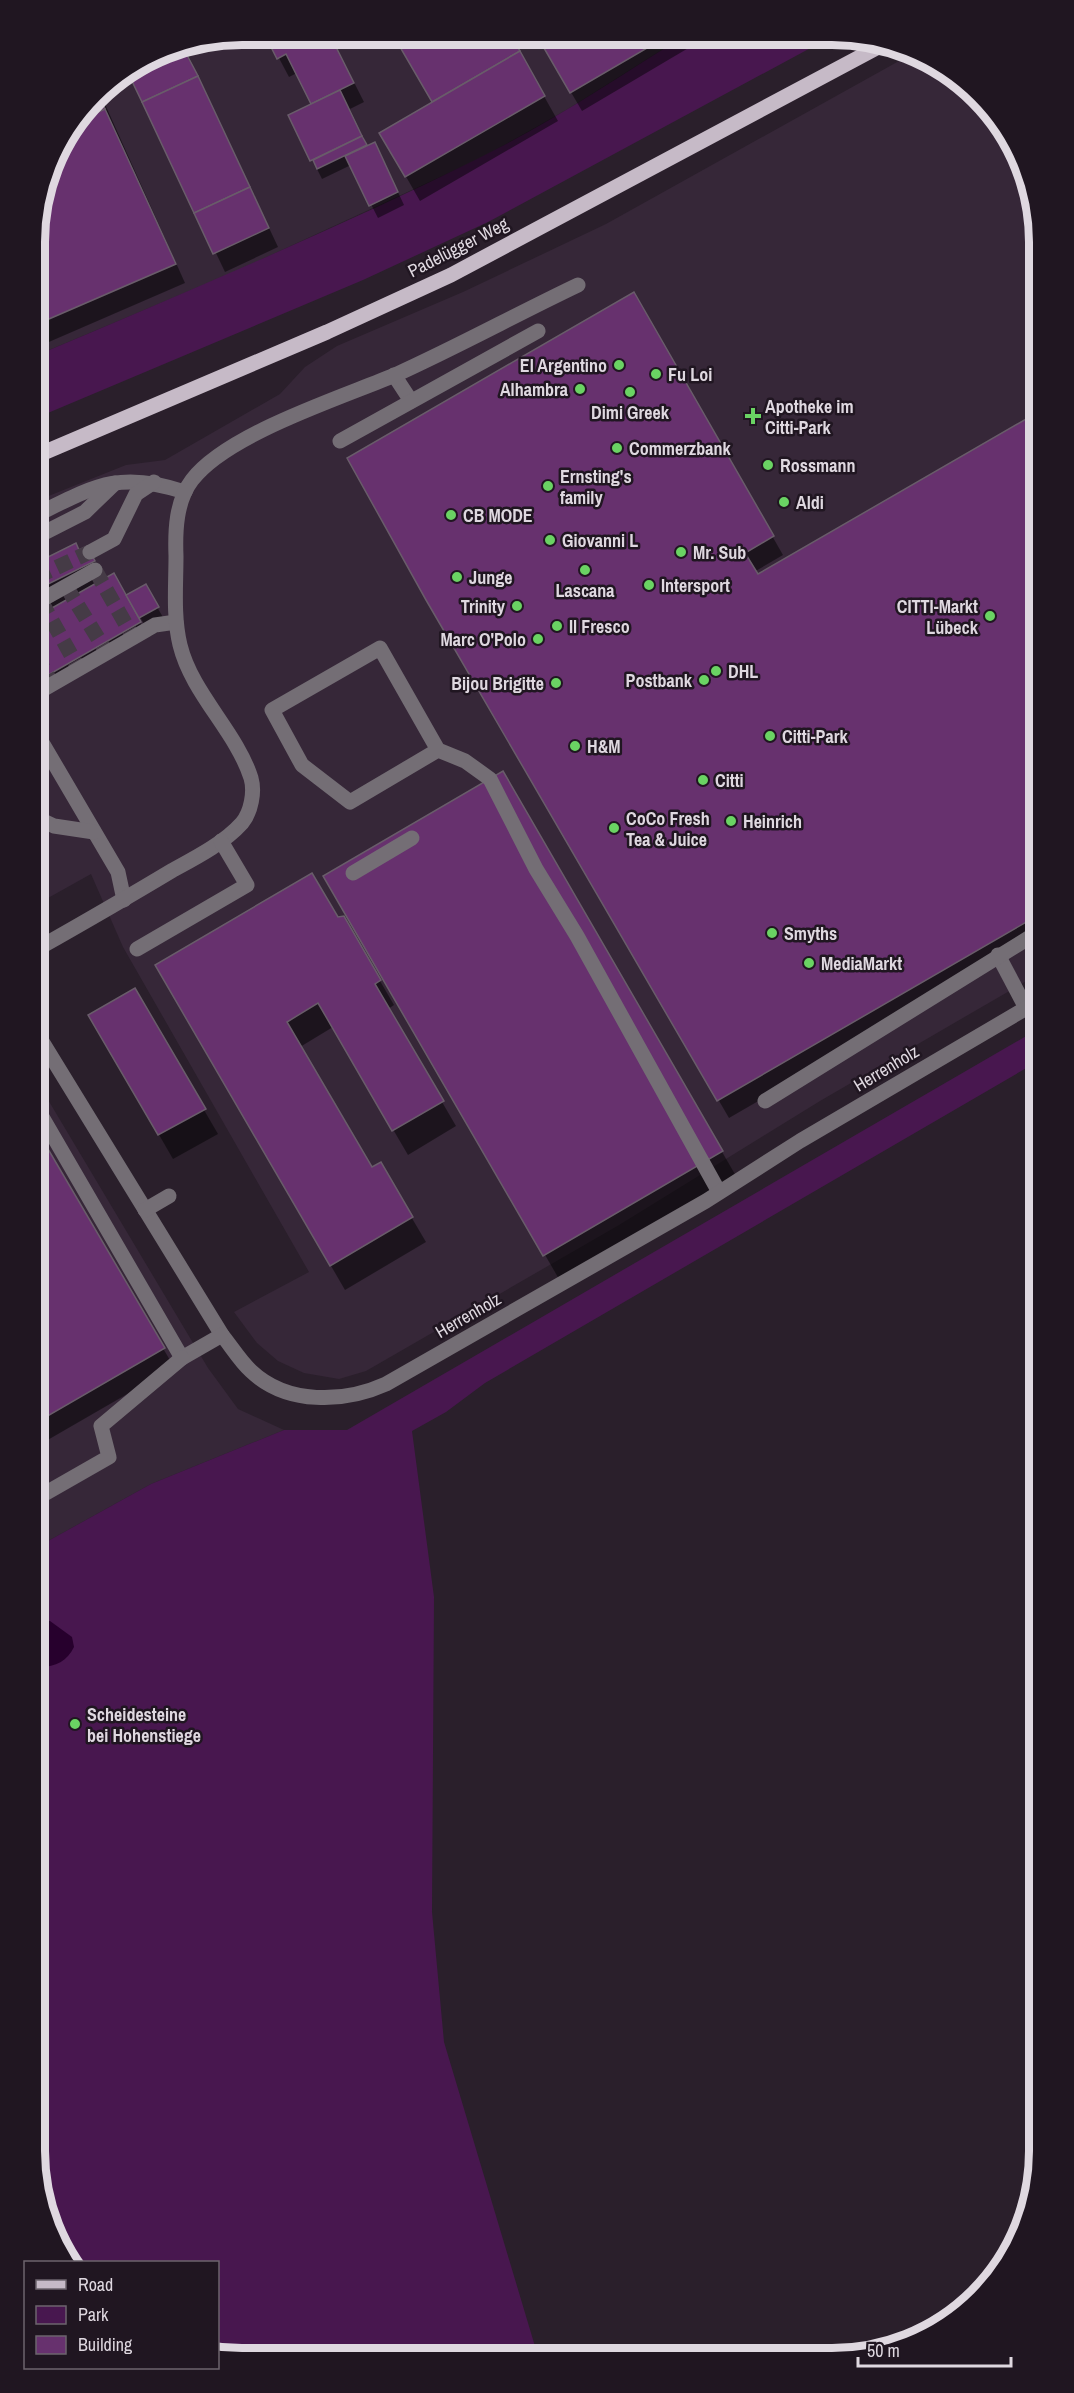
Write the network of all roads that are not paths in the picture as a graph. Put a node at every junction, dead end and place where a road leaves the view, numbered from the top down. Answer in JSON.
{"nodes":[{"id":1,"x":873,"y":50,"type":"edge"},
{"id":2,"x":578,"y":285,"type":"dead end"},
{"id":3,"x":538,"y":331,"type":"dead end"},
{"id":4,"x":394,"y":375,"type":"junction"},
{"id":5,"x":411,"y":400,"type":"junction"},
{"id":6,"x":340,"y":441,"type":"dead end"},
{"id":7,"x":45,"y":452,"type":"edge"},
{"id":8,"x":154,"y":482,"type":"junction"},
{"id":9,"x":115,"y":483,"type":"junction"},
{"id":10,"x":185,"y":492,"type":"junction"},
{"id":11,"x":45,"y":511,"type":"edge"},
{"id":12,"x":45,"y":532,"type":"edge"},
{"id":13,"x":90,"y":552,"type":"tunnel mouth"},
{"id":14,"x":95,"y":570,"type":"dead end"},
{"id":15,"x":45,"y":598,"type":"edge"},
{"id":16,"x":176,"y":622,"type":"junction"},
{"id":17,"x":45,"y":688,"type":"edge"},
{"id":18,"x":45,"y":748,"type":"edge"},
{"id":19,"x":438,"y":750,"type":"junction"},
{"id":20,"x":45,"y":822,"type":"edge"},
{"id":21,"x":94,"y":832,"type":"junction"},
{"id":22,"x":412,"y":838,"type":"dead end"},
{"id":23,"x":221,"y":841,"type":"junction"},
{"id":24,"x":353,"y":873,"type":"dead end"},
{"id":25,"x":124,"y":900,"type":"junction"},
{"id":26,"x":1029,"y":937,"type":"edge"},
{"id":27,"x":45,"y":944,"type":"edge"},
{"id":28,"x":137,"y":949,"type":"dead end"},
{"id":29,"x":998,"y":955,"type":"junction"},
{"id":30,"x":1029,"y":1002,"type":"edge"},
{"id":31,"x":1029,"y":1006,"type":"edge"},
{"id":32,"x":45,"y":1046,"type":"edge"},
{"id":33,"x":765,"y":1101,"type":"dead end"},
{"id":34,"x":45,"y":1122,"type":"edge"},
{"id":35,"x":719,"y":1192,"type":"junction"},
{"id":36,"x":170,"y":1196,"type":"dead end"},
{"id":37,"x":145,"y":1209,"type":"junction"},
{"id":38,"x":222,"y":1335,"type":"junction"},
{"id":39,"x":182,"y":1358,"type":"junction"},
{"id":40,"x":45,"y":1494,"type":"edge"}],
"edges":[{"from":1,"to":7,"type":"main road","name":"Padelügger Weg"},
{"from":2,"to":4,"type":"street"},
{"from":3,"to":5,"type":"street"},
{"from":4,"to":5,"type":"street"},
{"from":4,"to":10,"type":"street"},
{"from":5,"to":6,"type":"street"},
{"from":8,"to":9,"type":"street"},
{"from":8,"to":10,"type":"street"},
{"from":8,"to":13,"type":"street"},
{"from":9,"to":11,"type":"street"},
{"from":9,"to":12,"type":"street"},
{"from":10,"to":16,"type":"street"},
{"from":14,"to":15,"type":"street"},
{"from":16,"to":17,"type":"street"},
{"from":16,"to":23,"type":"street"},
{"from":18,"to":21,"type":"street"},
{"from":19,"to":19,"type":"street"},
{"from":19,"to":35,"type":"street"},
{"from":20,"to":21,"type":"street"},
{"from":21,"to":25,"type":"street"},
{"from":22,"to":24,"type":"street"},
{"from":23,"to":25,"type":"street"},
{"from":23,"to":28,"type":"street"},
{"from":25,"to":27,"type":"street"},
{"from":26,"to":29,"type":"street"},
{"from":29,"to":30,"type":"street"},
{"from":29,"to":33,"type":"street"},
{"from":31,"to":35,"type":"street","name":"Herrenholz"},
{"from":32,"to":37,"type":"street","name":"Herrenholz"},
{"from":34,"to":39,"type":"street"},
{"from":35,"to":38,"type":"street","name":"Herrenholz"},
{"from":36,"to":37,"type":"street"},
{"from":37,"to":38,"type":"street","name":"Herrenholz"},
{"from":38,"to":39,"type":"street"},
{"from":39,"to":40,"type":"street"}]}
